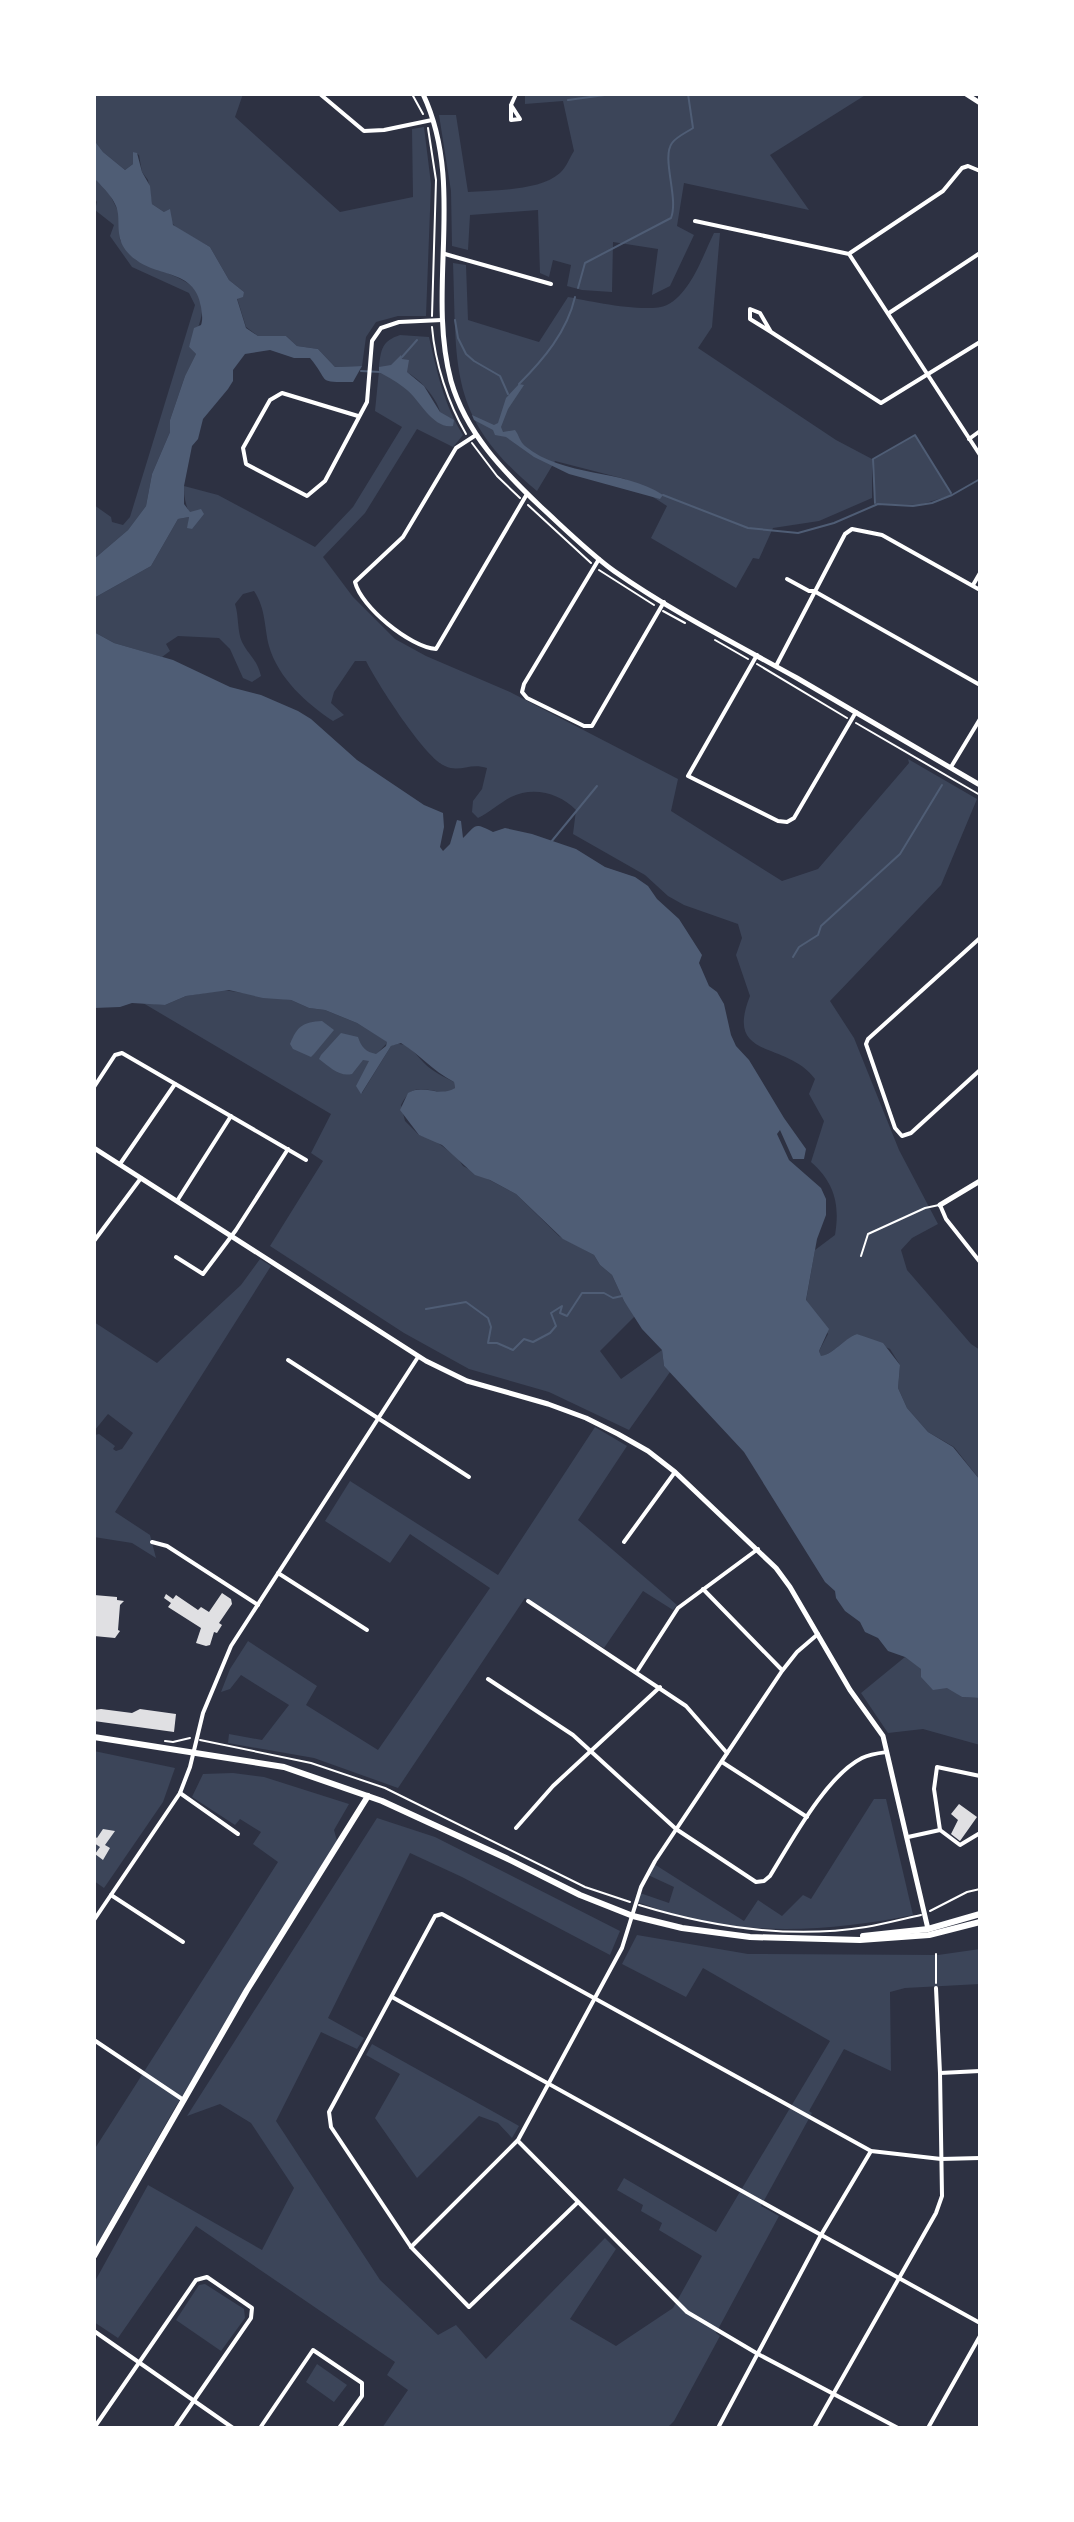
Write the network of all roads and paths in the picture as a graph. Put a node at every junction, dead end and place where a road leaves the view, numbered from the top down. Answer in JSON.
{"nodes":[{"id":1,"x":320,"y":94,"type":"edge"},
{"id":2,"x":412,"y":94,"type":"edge"},
{"id":3,"x":423,"y":94,"type":"edge"},
{"id":4,"x":516,"y":94,"type":"edge"},
{"id":5,"x":966,"y":94,"type":"edge"},
{"id":6,"x":980,"y":103,"type":"edge"},
{"id":7,"x":511,"y":105,"type":"dead end"},
{"id":8,"x":430,"y":120,"type":"junction"},
{"id":9,"x":980,"y":171,"type":"edge"},
{"id":10,"x":695,"y":221,"type":"dead end"},
{"id":11,"x":980,"y":253,"type":"edge"},
{"id":12,"x":445,"y":254,"type":"junction"},
{"id":13,"x":849,"y":254,"type":"junction"},
{"id":14,"x":551,"y":284,"type":"dead end"},
{"id":15,"x":888,"y":314,"type":"junction"},
{"id":16,"x":442,"y":320,"type":"junction"},
{"id":17,"x":431,"y":321,"type":"junction"},
{"id":18,"x":771,"y":332,"type":"junction"},
{"id":19,"x":980,"y":342,"type":"edge"},
{"id":20,"x":927,"y":376,"type":"junction"},
{"id":21,"x":358,"y":416,"type":"junction"},
{"id":22,"x":980,"y":431,"type":"edge"},
{"id":23,"x":476,"y":435,"type":"junction"},
{"id":24,"x":469,"y":438,"type":"junction"},
{"id":25,"x":969,"y":439,"type":"junction"},
{"id":26,"x":980,"y":455,"type":"edge"},
{"id":27,"x":527,"y":494,"type":"junction"},
{"id":28,"x":523,"y":501,"type":"junction"},
{"id":29,"x":599,"y":559,"type":"junction"},
{"id":30,"x":593,"y":565,"type":"junction"},
{"id":31,"x":980,"y":573,"type":"edge"},
{"id":32,"x":787,"y":579,"type":"dead end"},
{"id":33,"x":972,"y":586,"type":"junction"},
{"id":34,"x":980,"y":590,"type":"edge"},
{"id":35,"x":814,"y":591,"type":"junction"},
{"id":36,"x":664,"y":602,"type":"junction"},
{"id":37,"x":660,"y":609,"type":"junction"},
{"id":38,"x":695,"y":629,"type":"dead end"},
{"id":39,"x":707,"y":636,"type":"dead end"},
{"id":40,"x":757,"y":655,"type":"junction"},
{"id":41,"x":754,"y":662,"type":"junction"},
{"id":42,"x":776,"y":666,"type":"junction"},
{"id":43,"x":980,"y":685,"type":"edge"},
{"id":44,"x":856,"y":712,"type":"junction"},
{"id":45,"x":980,"y":719,"type":"edge"},
{"id":46,"x":851,"y":720,"type":"junction"},
{"id":47,"x":951,"y":767,"type":"junction"},
{"id":48,"x":980,"y":785,"type":"edge"},
{"id":49,"x":980,"y":795,"type":"edge"},
{"id":50,"x":980,"y":938,"type":"edge"},
{"id":51,"x":980,"y":1070,"type":"edge"},
{"id":52,"x":175,"y":1084,"type":"junction"},
{"id":53,"x":94,"y":1087,"type":"edge"},
{"id":54,"x":231,"y":1116,"type":"junction"},
{"id":55,"x":94,"y":1148,"type":"edge"},
{"id":56,"x":288,"y":1149,"type":"junction"},
{"id":57,"x":306,"y":1160,"type":"dead end"},
{"id":58,"x":120,"y":1165,"type":"junction"},
{"id":59,"x":141,"y":1178,"type":"junction"},
{"id":60,"x":980,"y":1181,"type":"edge"},
{"id":61,"x":177,"y":1201,"type":"junction"},
{"id":62,"x":940,"y":1205,"type":"junction"},
{"id":63,"x":232,"y":1235,"type":"junction"},
{"id":64,"x":94,"y":1241,"type":"edge"},
{"id":65,"x":861,"y":1256,"type":"dead end"},
{"id":66,"x":176,"y":1257,"type":"dead end"},
{"id":67,"x":980,"y":1262,"type":"edge"},
{"id":68,"x":418,"y":1357,"type":"junction"},
{"id":69,"x":288,"y":1360,"type":"dead end"},
{"id":70,"x":379,"y":1418,"type":"junction"},
{"id":71,"x":675,"y":1472,"type":"junction"},
{"id":72,"x":469,"y":1477,"type":"dead end"},
{"id":73,"x":152,"y":1542,"type":"dead end"},
{"id":74,"x":624,"y":1542,"type":"dead end"},
{"id":75,"x":758,"y":1549,"type":"junction"},
{"id":76,"x":277,"y":1572,"type":"junction"},
{"id":77,"x":703,"y":1589,"type":"junction"},
{"id":78,"x":528,"y":1601,"type":"dead end"},
{"id":79,"x":258,"y":1605,"type":"junction"},
{"id":80,"x":367,"y":1630,"type":"dead end"},
{"id":81,"x":818,"y":1634,"type":"junction"},
{"id":82,"x":637,"y":1671,"type":"junction"},
{"id":83,"x":782,"y":1671,"type":"junction"},
{"id":84,"x":488,"y":1679,"type":"dead end"},
{"id":85,"x":660,"y":1687,"type":"junction"},
{"id":86,"x":94,"y":1737,"type":"edge"},
{"id":87,"x":160,"y":1740,"type":"dead end"},
{"id":88,"x":197,"y":1740,"type":"junction"},
{"id":89,"x":590,"y":1750,"type":"junction"},
{"id":90,"x":887,"y":1751,"type":"junction"},
{"id":91,"x":193,"y":1753,"type":"junction"},
{"id":92,"x":727,"y":1753,"type":"junction"},
{"id":93,"x":722,"y":1762,"type":"junction"},
{"id":94,"x":980,"y":1776,"type":"edge"},
{"id":95,"x":180,"y":1793,"type":"junction"},
{"id":96,"x":368,"y":1796,"type":"junction"},
{"id":97,"x":807,"y":1817,"type":"junction"},
{"id":98,"x":516,"y":1828,"type":"dead end"},
{"id":99,"x":676,"y":1829,"type":"junction"},
{"id":100,"x":940,"y":1830,"type":"junction"},
{"id":101,"x":980,"y":1833,"type":"edge"},
{"id":102,"x":238,"y":1834,"type":"dead end"},
{"id":103,"x":908,"y":1837,"type":"junction"},
{"id":104,"x":980,"y":1889,"type":"edge"},
{"id":105,"x":111,"y":1895,"type":"junction"},
{"id":106,"x":636,"y":1904,"type":"junction"},
{"id":107,"x":926,"y":1914,"type":"junction"},
{"id":108,"x":980,"y":1914,"type":"edge"},
{"id":109,"x":633,"y":1916,"type":"junction"},
{"id":110,"x":94,"y":1920,"type":"edge"},
{"id":111,"x":980,"y":1922,"type":"edge"},
{"id":112,"x":929,"y":1932,"type":"junction"},
{"id":113,"x":183,"y":1942,"type":"dead end"},
{"id":114,"x":936,"y":1954,"type":"dead end"},
{"id":115,"x":936,"y":1988,"type":"joint"},
{"id":116,"x":392,"y":1997,"type":"junction"},
{"id":117,"x":596,"y":1997,"type":"junction"},
{"id":118,"x":94,"y":2040,"type":"edge"},
{"id":119,"x":980,"y":2071,"type":"edge"},
{"id":120,"x":940,"y":2073,"type":"junction"},
{"id":121,"x":548,"y":2084,"type":"junction"},
{"id":122,"x":182,"y":2099,"type":"junction"},
{"id":123,"x":518,"y":2140,"type":"junction"},
{"id":124,"x":871,"y":2151,"type":"junction"},
{"id":125,"x":980,"y":2158,"type":"edge"},
{"id":126,"x":941,"y":2159,"type":"junction"},
{"id":127,"x":577,"y":2203,"type":"junction"},
{"id":128,"x":821,"y":2235,"type":"junction"},
{"id":129,"x":411,"y":2247,"type":"junction"},
{"id":130,"x":94,"y":2256,"type":"edge"},
{"id":131,"x":899,"y":2279,"type":"junction"},
{"id":132,"x":980,"y":2323,"type":"edge"},
{"id":133,"x":94,"y":2331,"type":"edge"},
{"id":134,"x":980,"y":2336,"type":"edge"},
{"id":135,"x":758,"y":2354,"type":"junction"},
{"id":136,"x":139,"y":2363,"type":"junction"},
{"id":137,"x":835,"y":2394,"type":"junction"},
{"id":138,"x":194,"y":2401,"type":"junction"},
{"id":139,"x":94,"y":2428,"type":"edge"},
{"id":140,"x":175,"y":2428,"type":"edge"},
{"id":141,"x":233,"y":2428,"type":"edge"},
{"id":142,"x":260,"y":2428,"type":"edge"},
{"id":143,"x":339,"y":2428,"type":"edge"},
{"id":144,"x":718,"y":2428,"type":"edge"},
{"id":145,"x":814,"y":2428,"type":"edge"},
{"id":146,"x":898,"y":2428,"type":"edge"},
{"id":147,"x":928,"y":2428,"type":"edge"}],
"edges":[{"from":1,"to":8,"type":"street"},
{"from":2,"to":8,"type":"path"},
{"from":3,"to":8,"type":"street"},
{"from":4,"to":7,"type":"street"},
{"from":5,"to":6,"type":"street"},
{"from":8,"to":12,"type":"street"},
{"from":8,"to":17,"type":"path"},
{"from":9,"to":13,"type":"street"},
{"from":10,"to":13,"type":"street"},
{"from":11,"to":15,"type":"street"},
{"from":12,"to":14,"type":"street"},
{"from":12,"to":16,"type":"street"},
{"from":13,"to":15,"type":"street"},
{"from":15,"to":20,"type":"street"},
{"from":16,"to":17,"type":"street"},
{"from":16,"to":23,"type":"street"},
{"from":17,"to":21,"type":"street"},
{"from":17,"to":24,"type":"path"},
{"from":18,"to":18,"type":"street"},
{"from":18,"to":20,"type":"street"},
{"from":19,"to":20,"type":"street"},
{"from":20,"to":25,"type":"street"},
{"from":21,"to":21,"type":"street"},
{"from":22,"to":25,"type":"street"},
{"from":23,"to":24,"type":"street"},
{"from":23,"to":27,"type":"street"},
{"from":24,"to":28,"type":"path"},
{"from":24,"to":28,"type":"street"},
{"from":25,"to":26,"type":"street"},
{"from":27,"to":28,"type":"street"},
{"from":27,"to":29,"type":"street"},
{"from":28,"to":30,"type":"path"},
{"from":29,"to":30,"type":"street"},
{"from":29,"to":36,"type":"street"},
{"from":30,"to":37,"type":"path"},
{"from":30,"to":37,"type":"street"},
{"from":31,"to":33,"type":"street"},
{"from":32,"to":35,"type":"street"},
{"from":33,"to":34,"type":"street"},
{"from":33,"to":35,"type":"street"},
{"from":35,"to":42,"type":"street"},
{"from":35,"to":43,"type":"street"},
{"from":36,"to":37,"type":"street"},
{"from":36,"to":40,"type":"street"},
{"from":37,"to":38,"type":"path"},
{"from":39,"to":41,"type":"path"},
{"from":40,"to":41,"type":"street"},
{"from":40,"to":42,"type":"street"},
{"from":41,"to":46,"type":"path"},
{"from":41,"to":46,"type":"street"},
{"from":42,"to":44,"type":"street"},
{"from":44,"to":46,"type":"street"},
{"from":44,"to":47,"type":"street"},
{"from":45,"to":47,"type":"street"},
{"from":46,"to":49,"type":"path"},
{"from":47,"to":48,"type":"street"},
{"from":50,"to":51,"type":"street"},
{"from":52,"to":53,"type":"street"},
{"from":52,"to":54,"type":"street"},
{"from":52,"to":58,"type":"street"},
{"from":54,"to":56,"type":"street"},
{"from":54,"to":61,"type":"street"},
{"from":55,"to":58,"type":"street"},
{"from":56,"to":57,"type":"street"},
{"from":56,"to":63,"type":"street"},
{"from":58,"to":59,"type":"street"},
{"from":59,"to":61,"type":"street"},
{"from":59,"to":64,"type":"street"},
{"from":60,"to":62,"type":"street"},
{"from":61,"to":63,"type":"street"},
{"from":62,"to":65,"type":"lane"},
{"from":62,"to":67,"type":"street"},
{"from":63,"to":66,"type":"street"},
{"from":63,"to":68,"type":"street"},
{"from":68,"to":70,"type":"street"},
{"from":68,"to":71,"type":"street"},
{"from":69,"to":70,"type":"street"},
{"from":70,"to":72,"type":"street"},
{"from":70,"to":76,"type":"street"},
{"from":71,"to":74,"type":"street"},
{"from":71,"to":75,"type":"street"},
{"from":73,"to":79,"type":"street"},
{"from":75,"to":77,"type":"street"},
{"from":75,"to":81,"type":"street"},
{"from":76,"to":79,"type":"street"},
{"from":76,"to":80,"type":"street"},
{"from":77,"to":82,"type":"street"},
{"from":77,"to":83,"type":"street"},
{"from":78,"to":82,"type":"street"},
{"from":79,"to":88,"type":"street"},
{"from":81,"to":83,"type":"street"},
{"from":81,"to":90,"type":"street"},
{"from":82,"to":85,"type":"street"},
{"from":83,"to":92,"type":"street"},
{"from":84,"to":89,"type":"street"},
{"from":85,"to":89,"type":"street"},
{"from":85,"to":92,"type":"street"},
{"from":86,"to":91,"type":"main road"},
{"from":87,"to":88,"type":"path"},
{"from":88,"to":91,"type":"street"},
{"from":88,"to":106,"type":"path"},
{"from":89,"to":98,"type":"street"},
{"from":89,"to":99,"type":"street"},
{"from":90,"to":97,"type":"street"},
{"from":90,"to":103,"type":"street"},
{"from":91,"to":95,"type":"street"},
{"from":91,"to":96,"type":"main road"},
{"from":92,"to":93,"type":"street"},
{"from":93,"to":97,"type":"street"},
{"from":93,"to":99,"type":"street"},
{"from":94,"to":100,"type":"street"},
{"from":95,"to":102,"type":"street"},
{"from":95,"to":105,"type":"street"},
{"from":96,"to":109,"type":"main road"},
{"from":96,"to":122,"type":"main road"},
{"from":97,"to":99,"type":"street"},
{"from":99,"to":106,"type":"street"},
{"from":100,"to":101,"type":"street"},
{"from":100,"to":103,"type":"street"},
{"from":103,"to":107,"type":"street"},
{"from":104,"to":107,"type":"path"},
{"from":105,"to":110,"type":"street"},
{"from":105,"to":113,"type":"street"},
{"from":106,"to":107,"type":"path"},
{"from":106,"to":109,"type":"street"},
{"from":107,"to":112,"type":"street"},
{"from":108,"to":112,"type":"main road"},
{"from":109,"to":112,"type":"main road"},
{"from":109,"to":117,"type":"street"},
{"from":111,"to":112,"type":"main road"},
{"from":114,"to":115,"type":"path"},
{"from":115,"to":120,"type":"street"},
{"from":116,"to":117,"type":"street"},
{"from":116,"to":121,"type":"street"},
{"from":116,"to":129,"type":"street"},
{"from":117,"to":121,"type":"street"},
{"from":117,"to":124,"type":"street"},
{"from":118,"to":122,"type":"street"},
{"from":119,"to":120,"type":"street"},
{"from":120,"to":126,"type":"street"},
{"from":121,"to":123,"type":"street"},
{"from":121,"to":128,"type":"street"},
{"from":122,"to":130,"type":"main road"},
{"from":123,"to":127,"type":"street"},
{"from":123,"to":129,"type":"street"},
{"from":124,"to":126,"type":"street"},
{"from":124,"to":128,"type":"street"},
{"from":125,"to":126,"type":"street"},
{"from":126,"to":131,"type":"street"},
{"from":127,"to":129,"type":"street"},
{"from":127,"to":135,"type":"street"},
{"from":128,"to":131,"type":"street"},
{"from":128,"to":135,"type":"street"},
{"from":131,"to":132,"type":"street"},
{"from":131,"to":137,"type":"street"},
{"from":133,"to":136,"type":"street"},
{"from":134,"to":147,"type":"street"},
{"from":135,"to":137,"type":"street"},
{"from":135,"to":144,"type":"street"},
{"from":136,"to":138,"type":"street"},
{"from":136,"to":138,"type":"street"},
{"from":136,"to":139,"type":"street"},
{"from":137,"to":145,"type":"street"},
{"from":137,"to":146,"type":"street"},
{"from":138,"to":140,"type":"street"},
{"from":138,"to":141,"type":"street"},
{"from":142,"to":143,"type":"street"}]}
